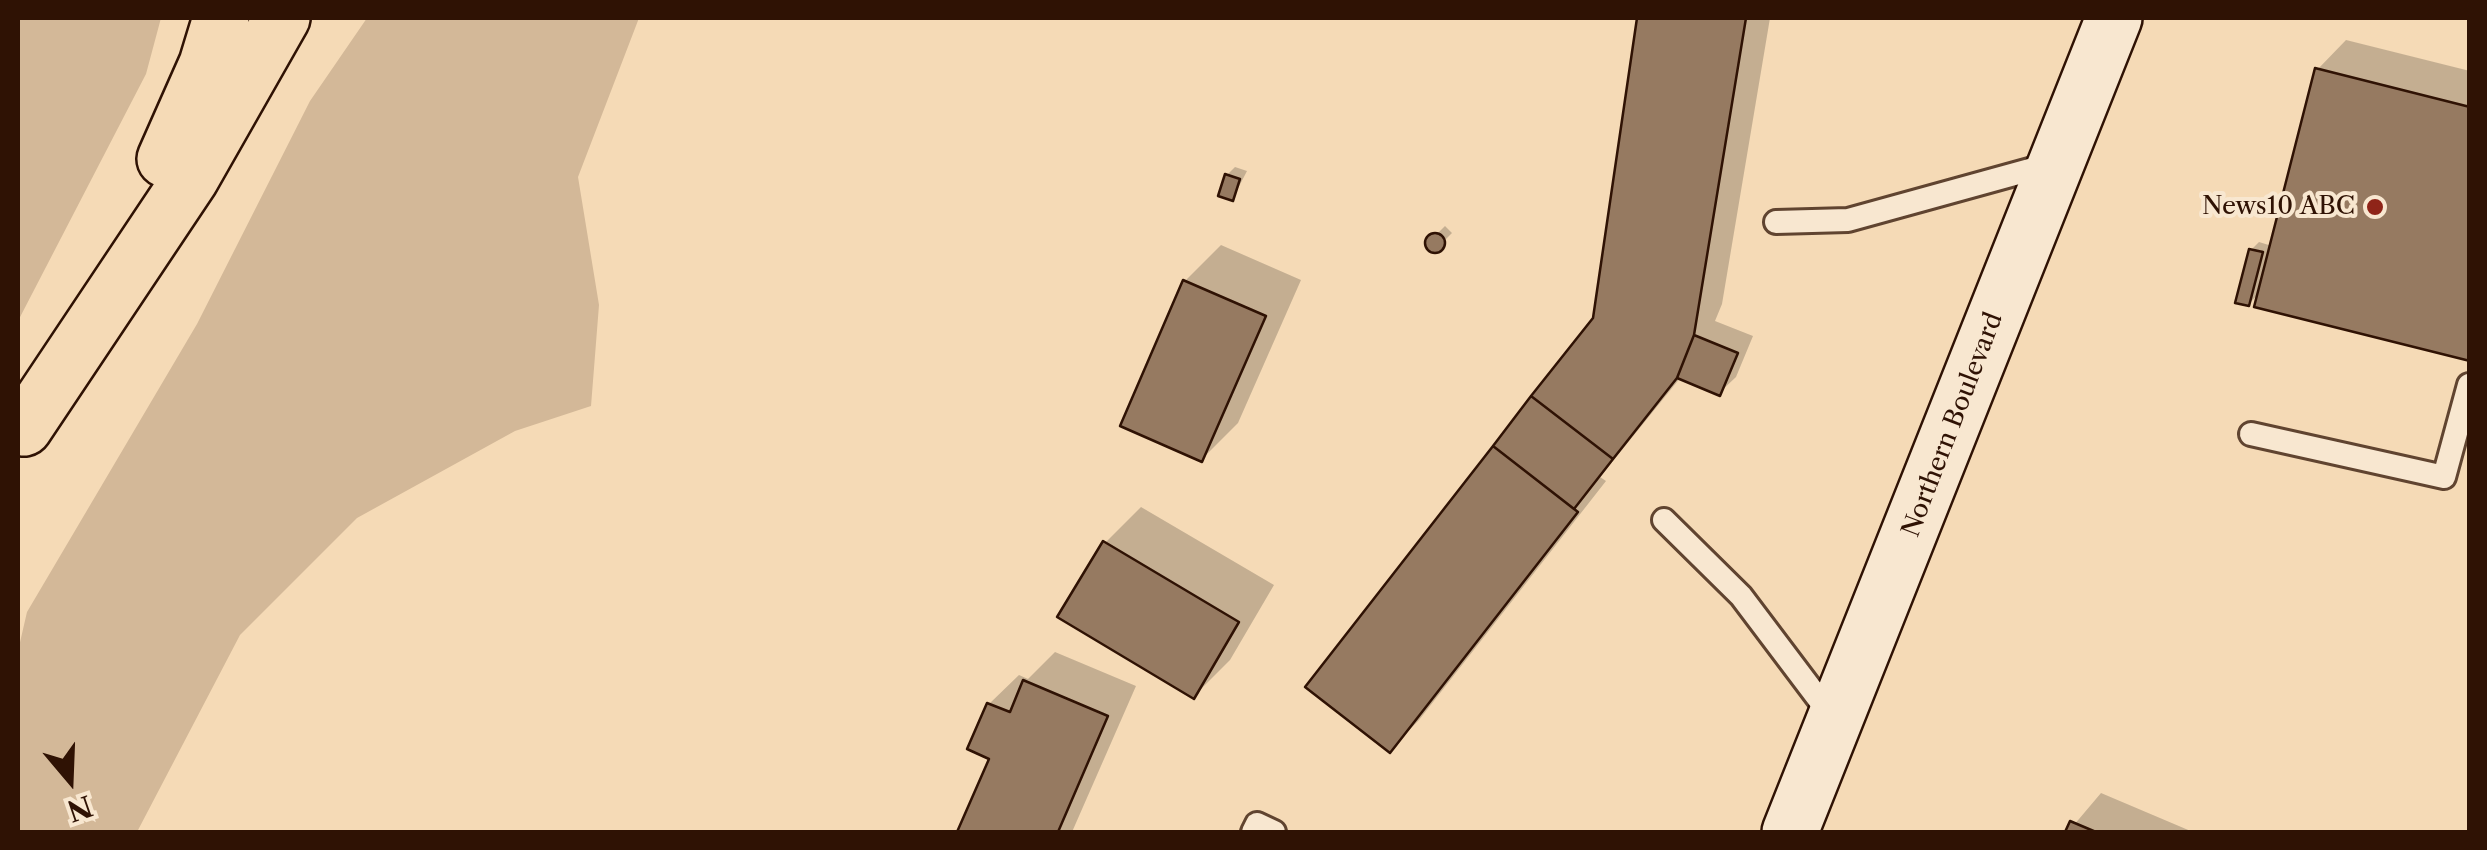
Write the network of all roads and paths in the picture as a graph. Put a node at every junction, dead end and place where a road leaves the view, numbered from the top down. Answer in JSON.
{"nodes":[{"id":1,"x":220,"y":18,"type":"edge"},
{"id":2,"x":282,"y":18,"type":"edge"},
{"id":3,"x":2114,"y":18,"type":"edge"},
{"id":4,"x":2054,"y":164,"type":"junction"},
{"id":5,"x":1776,"y":222,"type":"dead end"},
{"id":6,"x":2469,"y":385,"type":"edge"},
{"id":7,"x":21,"y":434,"type":"edge"},
{"id":8,"x":2251,"y":434,"type":"dead end"},
{"id":9,"x":1664,"y":520,"type":"dead end"},
{"id":10,"x":1835,"y":721,"type":"junction"},
{"id":11,"x":1253,"y":832,"type":"edge"},
{"id":12,"x":1274,"y":832,"type":"edge"},
{"id":13,"x":1790,"y":832,"type":"edge"}],
"edges":[{"from":1,"to":7,"type":"highway"},
{"from":2,"to":7,"type":"highway"},
{"from":3,"to":4,"type":"main road","name":"Northern Boulevard"},
{"from":4,"to":5,"type":"lane"},
{"from":4,"to":10,"type":"main road","name":"Northern Boulevard"},
{"from":6,"to":8,"type":"lane"},
{"from":9,"to":10,"type":"lane"},
{"from":10,"to":13,"type":"main road","name":"Northern Boulevard"},
{"from":11,"to":12,"type":"lane"}]}
